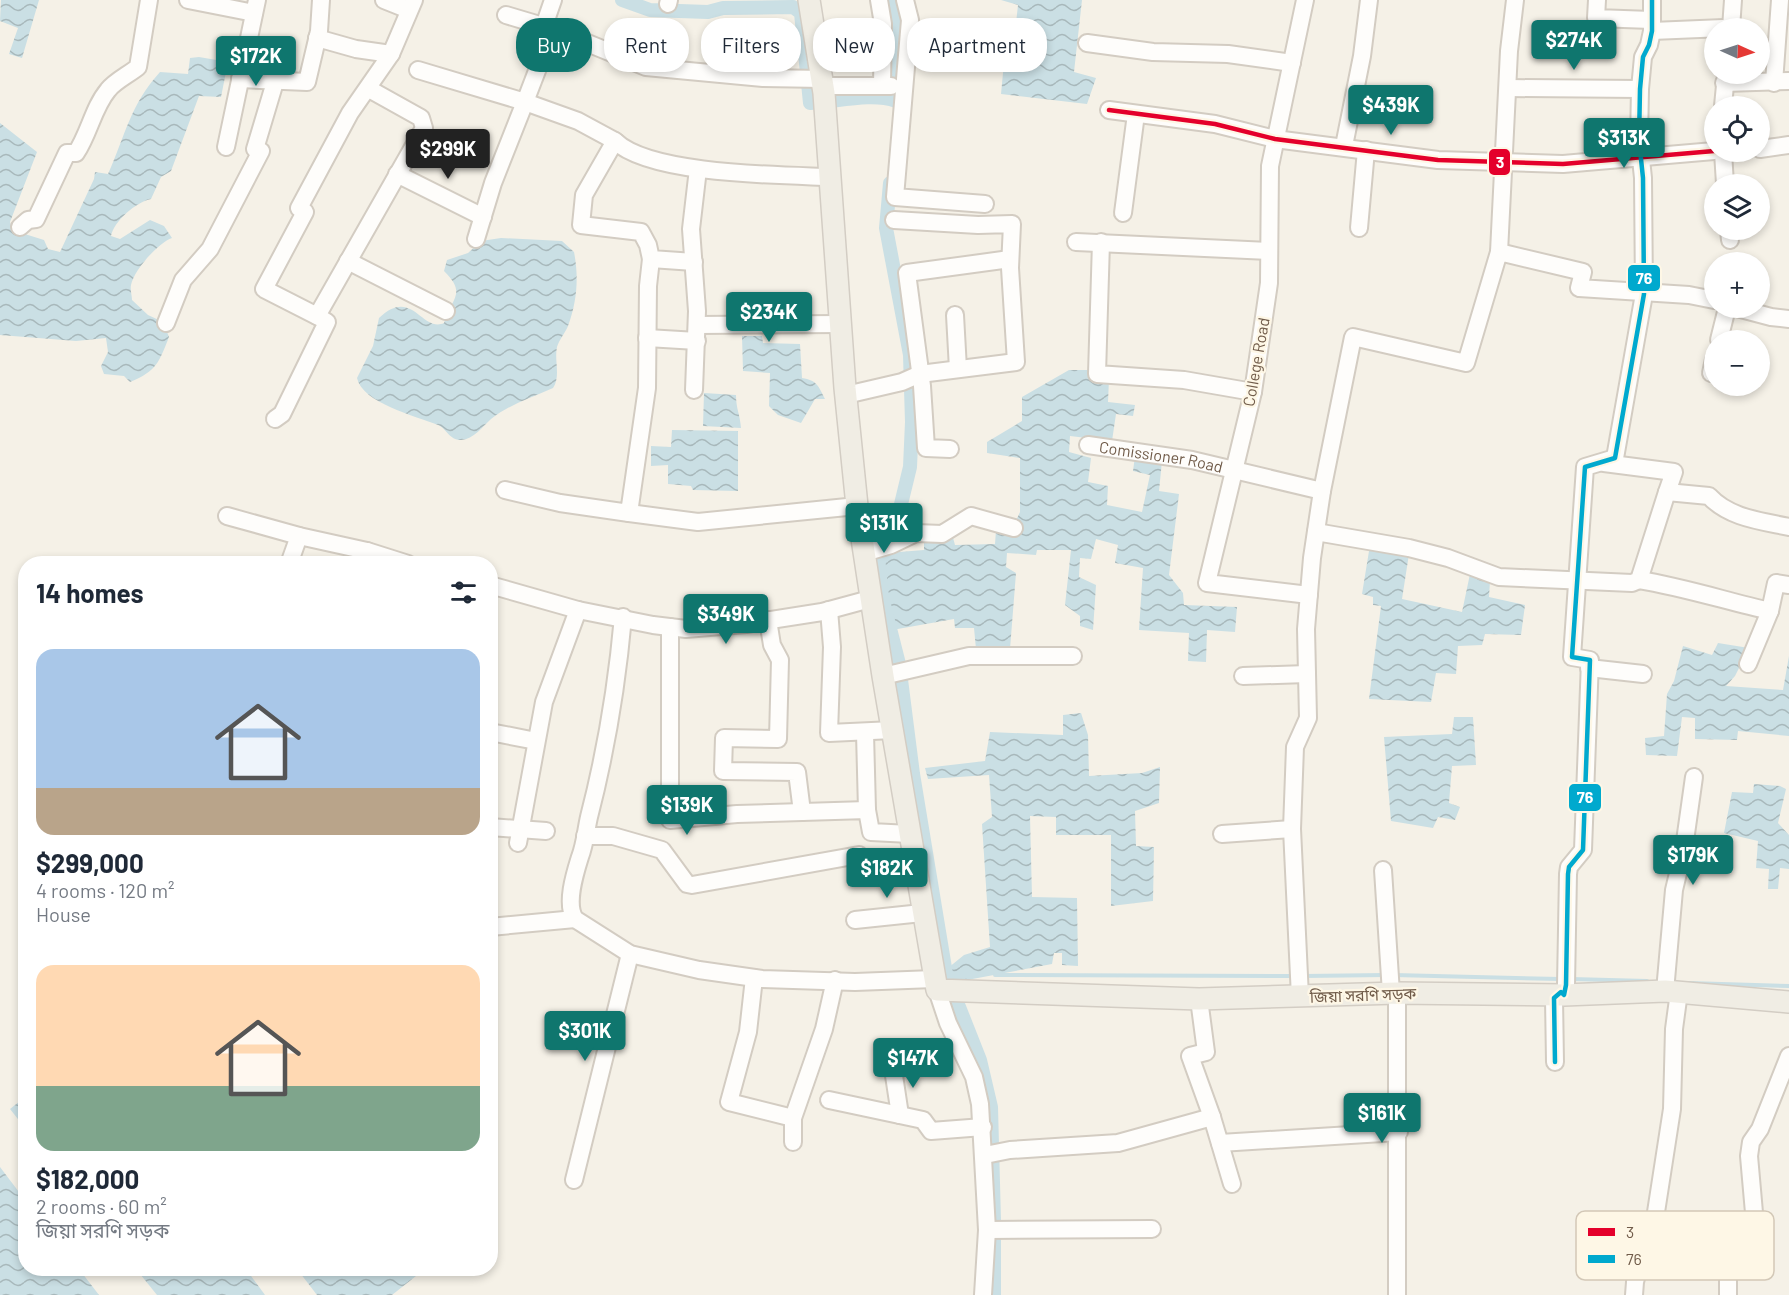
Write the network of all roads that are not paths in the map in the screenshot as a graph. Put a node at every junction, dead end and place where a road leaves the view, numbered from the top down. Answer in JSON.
{"nodes":[{"id":1,"x":149,"y":0,"type":"edge"},
{"id":2,"x":188,"y":0,"type":"edge"},
{"id":3,"x":321,"y":0,"type":"edge"},
{"id":4,"x":384,"y":0,"type":"edge"},
{"id":5,"x":553,"y":0,"type":"edge"},
{"id":6,"x":809,"y":0,"type":"edge"},
{"id":7,"x":879,"y":0,"type":"edge"},
{"id":8,"x":905,"y":0,"type":"edge"},
{"id":9,"x":1305,"y":0,"type":"edge"},
{"id":10,"x":1369,"y":0,"type":"edge"},
{"id":11,"x":1515,"y":0,"type":"edge"},
{"id":12,"x":1597,"y":0,"type":"edge"},
{"id":13,"x":1652,"y":0,"type":"edge"},
{"id":14,"x":1734,"y":0,"type":"edge"},
{"id":15,"x":1780,"y":0,"type":"edge"},
{"id":16,"x":229,"y":4,"type":"edge"},
{"id":17,"x":412,"y":5,"type":"edge"},
{"id":18,"x":256,"y":7,"type":"edge"},
{"id":19,"x":506,"y":15,"type":"dead end"},
{"id":20,"x":516,"y":18,"type":"edge"},
{"id":21,"x":550,"y":18,"type":"edge"},
{"id":22,"x":1732,"y":18,"type":"edge"},
{"id":23,"x":1651,"y":25,"type":"junction"},
{"id":24,"x":1704,"y":27,"type":"edge"},
{"id":25,"x":317,"y":38,"type":"junction"},
{"id":26,"x":1087,"y":43,"type":"dead end"},
{"id":27,"x":592,"y":45,"type":"edge"},
{"id":28,"x":391,"y":54,"type":"junction"},
{"id":29,"x":1292,"y":63,"type":"junction"},
{"id":30,"x":418,"y":70,"type":"dead end"},
{"id":31,"x":534,"y":72,"type":"edge"},
{"id":32,"x":240,"y":79,"type":"junction"},
{"id":33,"x":275,"y":82,"type":"junction"},
{"id":34,"x":817,"y":83,"type":"junction"},
{"id":35,"x":1768,"y":84,"type":"edge"},
{"id":36,"x":882,"y":85,"type":"junction"},
{"id":37,"x":903,"y":86,"type":"junction"},
{"id":38,"x":1785,"y":86,"type":"edge"},
{"id":39,"x":1508,"y":88,"type":"junction"},
{"id":40,"x":369,"y":89,"type":"junction"},
{"id":41,"x":1640,"y":89,"type":"junction"},
{"id":42,"x":525,"y":102,"type":"junction"},
{"id":43,"x":1109,"y":110,"type":"dead end"},
{"id":44,"x":1136,"y":114,"type":"junction"},
{"id":45,"x":1275,"y":139,"type":"junction"},
{"id":46,"x":615,"y":141,"type":"junction"},
{"id":47,"x":1789,"y":145,"type":"edge"},
{"id":48,"x":1344,"y":146,"type":"junction"},
{"id":49,"x":226,"y":147,"type":"dead end"},
{"id":50,"x":1770,"y":148,"type":"edge"},
{"id":51,"x":1366,"y":150,"type":"junction"},
{"id":52,"x":1704,"y":152,"type":"edge"},
{"id":53,"x":1640,"y":157,"type":"junction"},
{"id":54,"x":1505,"y":164,"type":"junction"},
{"id":55,"x":698,"y":169,"type":"junction"},
{"id":56,"x":397,"y":174,"type":"junction"},
{"id":57,"x":830,"y":177,"type":"junction"},
{"id":58,"x":986,"y":204,"type":"dead end"},
{"id":59,"x":1123,"y":213,"type":"dead end"},
{"id":60,"x":483,"y":217,"type":"junction"},
{"id":61,"x":894,"y":220,"type":"dead end"},
{"id":62,"x":20,"y":227,"type":"dead end"},
{"id":63,"x":1359,"y":228,"type":"dead end"},
{"id":64,"x":476,"y":239,"type":"dead end"},
{"id":65,"x":1076,"y":242,"type":"dead end"},
{"id":66,"x":1101,"y":242,"type":"junction"},
{"id":67,"x":1269,"y":251,"type":"junction"},
{"id":68,"x":1498,"y":252,"type":"junction"},
{"id":69,"x":651,"y":259,"type":"junction"},
{"id":70,"x":1010,"y":259,"type":"junction"},
{"id":71,"x":348,"y":261,"type":"junction"},
{"id":72,"x":694,"y":262,"type":"junction"},
{"id":73,"x":1644,"y":294,"type":"junction"},
{"id":74,"x":1704,"y":299,"type":"edge"},
{"id":75,"x":446,"y":311,"type":"dead end"},
{"id":76,"x":955,"y":315,"type":"dead end"},
{"id":77,"x":317,"y":316,"type":"junction"},
{"id":78,"x":1770,"y":317,"type":"edge"},
{"id":79,"x":1789,"y":319,"type":"edge"},
{"id":80,"x":166,"y":323,"type":"dead end"},
{"id":81,"x":842,"y":324,"type":"junction"},
{"id":82,"x":697,"y":333,"type":"junction"},
{"id":83,"x":647,"y":338,"type":"junction"},
{"id":84,"x":958,"y":369,"type":"junction"},
{"id":85,"x":920,"y":374,"type":"junction"},
{"id":86,"x":694,"y":390,"type":"dead end"},
{"id":87,"x":1254,"y":392,"type":"junction"},
{"id":88,"x":846,"y":395,"type":"junction"},
{"id":89,"x":275,"y":419,"type":"dead end"},
{"id":90,"x":1088,"y":445,"type":"dead end"},
{"id":91,"x":950,"y":449,"type":"dead end"},
{"id":92,"x":1600,"y":462,"type":"junction"},
{"id":93,"x":1232,"y":471,"type":"junction"},
{"id":94,"x":505,"y":490,"type":"dead end"},
{"id":95,"x":1322,"y":491,"type":"junction"},
{"id":96,"x":1667,"y":492,"type":"junction"},
{"id":97,"x":857,"y":506,"type":"junction"},
{"id":98,"x":628,"y":513,"type":"junction"},
{"id":99,"x":227,"y":516,"type":"dead end"},
{"id":100,"x":1789,"y":527,"type":"edge"},
{"id":101,"x":1014,"y":528,"type":"dead end"},
{"id":102,"x":1316,"y":532,"type":"junction"},
{"id":103,"x":299,"y":536,"type":"junction"},
{"id":104,"x":868,"y":552,"type":"junction"},
{"id":105,"x":293,"y":556,"type":"edge"},
{"id":106,"x":361,"y":556,"type":"edge"},
{"id":107,"x":1576,"y":580,"type":"junction"},
{"id":108,"x":1639,"y":580,"type":"junction"},
{"id":109,"x":1789,"y":585,"type":"edge"},
{"id":110,"x":498,"y":587,"type":"edge"},
{"id":111,"x":1309,"y":595,"type":"junction"},
{"id":112,"x":870,"y":599,"type":"junction"},
{"id":113,"x":578,"y":610,"type":"junction"},
{"id":114,"x":829,"y":610,"type":"junction"},
{"id":115,"x":1770,"y":611,"type":"junction"},
{"id":116,"x":623,"y":617,"type":"junction"},
{"id":117,"x":768,"y":620,"type":"junction"},
{"id":118,"x":670,"y":627,"type":"junction"},
{"id":119,"x":1073,"y":656,"type":"dead end"},
{"id":120,"x":1748,"y":664,"type":"dead end"},
{"id":121,"x":1589,"y":668,"type":"junction"},
{"id":122,"x":1306,"y":674,"type":"junction"},
{"id":123,"x":1643,"y":674,"type":"dead end"},
{"id":124,"x":886,"y":675,"type":"junction"},
{"id":125,"x":1243,"y":676,"type":"dead end"},
{"id":126,"x":893,"y":730,"type":"junction"},
{"id":127,"x":865,"y":733,"type":"junction"},
{"id":128,"x":498,"y":734,"type":"edge"},
{"id":129,"x":536,"y":741,"type":"junction"},
{"id":130,"x":1694,"y":777,"type":"dead end"},
{"id":131,"x":867,"y":810,"type":"junction"},
{"id":132,"x":802,"y":812,"type":"junction"},
{"id":133,"x":498,"y":829,"type":"edge"},
{"id":134,"x":1292,"y":829,"type":"junction"},
{"id":135,"x":546,"y":831,"type":"dead end"},
{"id":136,"x":910,"y":834,"type":"junction"},
{"id":137,"x":1222,"y":834,"type":"dead end"},
{"id":138,"x":519,"y":836,"type":"junction"},
{"id":139,"x":585,"y":836,"type":"junction"},
{"id":140,"x":859,"y":855,"type":"dead end"},
{"id":141,"x":1383,"y":870,"type":"dead end"},
{"id":142,"x":922,"y":913,"type":"junction"},
{"id":143,"x":575,"y":920,"type":"junction"},
{"id":144,"x":855,"y":920,"type":"dead end"},
{"id":145,"x":498,"y":926,"type":"edge"},
{"id":146,"x":630,"y":954,"type":"junction"},
{"id":147,"x":754,"y":978,"type":"junction"},
{"id":148,"x":835,"y":980,"type":"junction"},
{"id":149,"x":938,"y":987,"type":"junction"},
{"id":150,"x":1672,"y":992,"type":"junction"},
{"id":151,"x":1394,"y":993,"type":"junction"},
{"id":152,"x":1561,"y":995,"type":"junction"},
{"id":153,"x":1300,"y":997,"type":"junction"},
{"id":154,"x":1199,"y":999,"type":"junction"},
{"id":155,"x":1788,"y":1000,"type":"edge"},
{"id":156,"x":1789,"y":1056,"type":"edge"},
{"id":157,"x":1555,"y":1062,"type":"dead end"},
{"id":158,"x":893,"y":1069,"type":"dead end"},
{"id":159,"x":829,"y":1100,"type":"dead end"},
{"id":160,"x":900,"y":1115,"type":"junction"},
{"id":161,"x":1212,"y":1117,"type":"junction"},
{"id":162,"x":793,"y":1118,"type":"junction"},
{"id":163,"x":982,"y":1126,"type":"junction"},
{"id":164,"x":1399,"y":1132,"type":"junction"},
{"id":165,"x":793,"y":1142,"type":"dead end"},
{"id":166,"x":1221,"y":1143,"type":"junction"},
{"id":167,"x":985,"y":1155,"type":"junction"},
{"id":168,"x":574,"y":1180,"type":"dead end"},
{"id":169,"x":1232,"y":1184,"type":"dead end"},
{"id":170,"x":1656,"y":1211,"type":"edge"},
{"id":171,"x":1754,"y":1211,"type":"edge"},
{"id":172,"x":1152,"y":1229,"type":"dead end"},
{"id":173,"x":987,"y":1230,"type":"junction"},
{"id":174,"x":1636,"y":1280,"type":"edge"},
{"id":175,"x":983,"y":1295,"type":"edge"},
{"id":176,"x":1397,"y":1295,"type":"edge"},
{"id":177,"x":1634,"y":1295,"type":"edge"}],
"edges":[{"from":1,"to":62,"type":"street"},
{"from":2,"to":16,"type":"street"},
{"from":3,"to":25,"type":"street"},
{"from":4,"to":17,"type":"street"},
{"from":5,"to":21,"type":"street"},
{"from":6,"to":34,"type":"main road"},
{"from":7,"to":36,"type":"street"},
{"from":8,"to":37,"type":"street"},
{"from":9,"to":29,"type":"street","name":"College Road"},
{"from":10,"to":48,"type":"street"},
{"from":11,"to":39,"type":"street"},
{"from":12,"to":23,"type":"street"},
{"from":13,"to":23,"type":"street"},
{"from":14,"to":22,"type":"street"},
{"from":15,"to":38,"type":"street"},
{"from":16,"to":18,"type":"street"},
{"from":17,"to":28,"type":"street"},
{"from":18,"to":32,"type":"street"},
{"from":19,"to":20,"type":"street"},
{"from":23,"to":24,"type":"street"},
{"from":23,"to":41,"type":"street"},
{"from":25,"to":28,"type":"street"},
{"from":25,"to":33,"type":"street"},
{"from":26,"to":29,"type":"street"},
{"from":27,"to":34,"type":"street"},
{"from":28,"to":40,"type":"street"},
{"from":29,"to":45,"type":"street","name":"College Road"},
{"from":30,"to":42,"type":"street"},
{"from":31,"to":42,"type":"street"},
{"from":32,"to":33,"type":"street"},
{"from":32,"to":49,"type":"street"},
{"from":33,"to":80,"type":"street"},
{"from":34,"to":36,"type":"street"},
{"from":34,"to":57,"type":"main road"},
{"from":35,"to":38,"type":"street"},
{"from":36,"to":37,"type":"street"},
{"from":37,"to":58,"type":"street"},
{"from":39,"to":41,"type":"street"},
{"from":39,"to":54,"type":"street"},
{"from":40,"to":56,"type":"street"},
{"from":40,"to":77,"type":"street"},
{"from":41,"to":53,"type":"street"},
{"from":42,"to":46,"type":"street"},
{"from":42,"to":60,"type":"street"},
{"from":43,"to":44,"type":"street"},
{"from":44,"to":45,"type":"street"},
{"from":44,"to":59,"type":"street"},
{"from":45,"to":48,"type":"street"},
{"from":45,"to":67,"type":"street","name":"College Road"},
{"from":46,"to":55,"type":"street"},
{"from":46,"to":69,"type":"street"},
{"from":47,"to":50,"type":"street"},
{"from":48,"to":51,"type":"street"},
{"from":51,"to":54,"type":"street"},
{"from":51,"to":63,"type":"street"},
{"from":52,"to":53,"type":"street"},
{"from":53,"to":54,"type":"street"},
{"from":53,"to":73,"type":"street"},
{"from":54,"to":68,"type":"street"},
{"from":55,"to":57,"type":"street"},
{"from":55,"to":72,"type":"street"},
{"from":56,"to":60,"type":"street"},
{"from":56,"to":71,"type":"street"},
{"from":57,"to":81,"type":"main road"},
{"from":60,"to":64,"type":"street"},
{"from":61,"to":70,"type":"street"},
{"from":65,"to":66,"type":"street"},
{"from":66,"to":67,"type":"street"},
{"from":66,"to":87,"type":"street"},
{"from":67,"to":87,"type":"street","name":"College Road"},
{"from":68,"to":73,"type":"street"},
{"from":68,"to":95,"type":"street"},
{"from":69,"to":72,"type":"street"},
{"from":69,"to":83,"type":"street"},
{"from":70,"to":84,"type":"street"},
{"from":70,"to":85,"type":"street"},
{"from":71,"to":75,"type":"street"},
{"from":71,"to":77,"type":"street"},
{"from":72,"to":82,"type":"street"},
{"from":73,"to":74,"type":"street"},
{"from":73,"to":92,"type":"street"},
{"from":76,"to":84,"type":"street"},
{"from":77,"to":89,"type":"street"},
{"from":78,"to":79,"type":"street"},
{"from":81,"to":82,"type":"street"},
{"from":81,"to":88,"type":"main road"},
{"from":82,"to":83,"type":"street"},
{"from":82,"to":86,"type":"street"},
{"from":83,"to":98,"type":"street"},
{"from":84,"to":85,"type":"street"},
{"from":85,"to":88,"type":"street"},
{"from":85,"to":91,"type":"street"},
{"from":87,"to":93,"type":"street","name":"College Road"},
{"from":88,"to":97,"type":"main road"},
{"from":90,"to":93,"type":"street","name":"Comissioner Road"},
{"from":92,"to":96,"type":"street"},
{"from":92,"to":107,"type":"street"},
{"from":93,"to":95,"type":"street","name":"Comissioner Road"},
{"from":93,"to":111,"type":"street","name":"College Road"},
{"from":94,"to":98,"type":"street"},
{"from":95,"to":102,"type":"street"},
{"from":96,"to":100,"type":"street"},
{"from":96,"to":108,"type":"street"},
{"from":97,"to":98,"type":"street"},
{"from":97,"to":104,"type":"main road"},
{"from":99,"to":103,"type":"street"},
{"from":101,"to":104,"type":"street"},
{"from":102,"to":107,"type":"street"},
{"from":102,"to":111,"type":"street"},
{"from":103,"to":105,"type":"street"},
{"from":103,"to":106,"type":"street"},
{"from":104,"to":112,"type":"main road"},
{"from":107,"to":108,"type":"street"},
{"from":107,"to":121,"type":"street"},
{"from":108,"to":115,"type":"street"},
{"from":109,"to":115,"type":"street"},
{"from":110,"to":113,"type":"street"},
{"from":111,"to":122,"type":"street"},
{"from":112,"to":114,"type":"street"},
{"from":112,"to":124,"type":"main road"},
{"from":113,"to":116,"type":"street"},
{"from":113,"to":129,"type":"street"},
{"from":114,"to":117,"type":"street"},
{"from":114,"to":127,"type":"street"},
{"from":115,"to":120,"type":"street"},
{"from":116,"to":118,"type":"street"},
{"from":116,"to":139,"type":"street"},
{"from":117,"to":118,"type":"street"},
{"from":117,"to":132,"type":"street"},
{"from":118,"to":132,"type":"street"},
{"from":119,"to":124,"type":"street"},
{"from":121,"to":123,"type":"street"},
{"from":121,"to":152,"type":"street"},
{"from":122,"to":125,"type":"street"},
{"from":122,"to":134,"type":"street"},
{"from":124,"to":126,"type":"main road"},
{"from":126,"to":127,"type":"street"},
{"from":126,"to":136,"type":"main road"},
{"from":127,"to":131,"type":"street"},
{"from":128,"to":129,"type":"street"},
{"from":129,"to":138,"type":"street"},
{"from":130,"to":150,"type":"street"},
{"from":131,"to":132,"type":"street"},
{"from":131,"to":136,"type":"street"},
{"from":133,"to":138,"type":"street"},
{"from":134,"to":137,"type":"street"},
{"from":134,"to":153,"type":"street"},
{"from":135,"to":138,"type":"street"},
{"from":136,"to":142,"type":"main road"},
{"from":139,"to":140,"type":"street"},
{"from":139,"to":143,"type":"street"},
{"from":141,"to":151,"type":"street"},
{"from":142,"to":144,"type":"street"},
{"from":142,"to":149,"type":"main road"},
{"from":143,"to":145,"type":"street"},
{"from":143,"to":146,"type":"street"},
{"from":146,"to":147,"type":"street"},
{"from":146,"to":168,"type":"street"},
{"from":147,"to":148,"type":"street"},
{"from":147,"to":162,"type":"street"},
{"from":148,"to":149,"type":"street"},
{"from":148,"to":162,"type":"street"},
{"from":149,"to":154,"type":"main road","name":"জিয়া সরণি সড়ক"},
{"from":149,"to":163,"type":"street"},
{"from":150,"to":152,"type":"main road","name":"জিয়া সরণি সড়ক"},
{"from":150,"to":155,"type":"main road","name":"জিয়া সরণি সড়ক"},
{"from":150,"to":170,"type":"street"},
{"from":151,"to":152,"type":"main road","name":"জিয়া সরণি সড়ক"},
{"from":151,"to":153,"type":"main road","name":"জিয়া সরণি সড়ক"},
{"from":151,"to":164,"type":"street"},
{"from":152,"to":157,"type":"street"},
{"from":153,"to":154,"type":"main road","name":"জিয়া সরণি সড়ক"},
{"from":154,"to":161,"type":"street"},
{"from":156,"to":171,"type":"street"},
{"from":158,"to":160,"type":"street"},
{"from":159,"to":160,"type":"street"},
{"from":160,"to":163,"type":"street"},
{"from":161,"to":166,"type":"street"},
{"from":161,"to":167,"type":"street"},
{"from":162,"to":165,"type":"street"},
{"from":163,"to":167,"type":"street"},
{"from":164,"to":166,"type":"street"},
{"from":164,"to":176,"type":"street"},
{"from":166,"to":169,"type":"street"},
{"from":167,"to":173,"type":"street"},
{"from":172,"to":173,"type":"street"},
{"from":173,"to":175,"type":"street"},
{"from":174,"to":177,"type":"street"}]}
